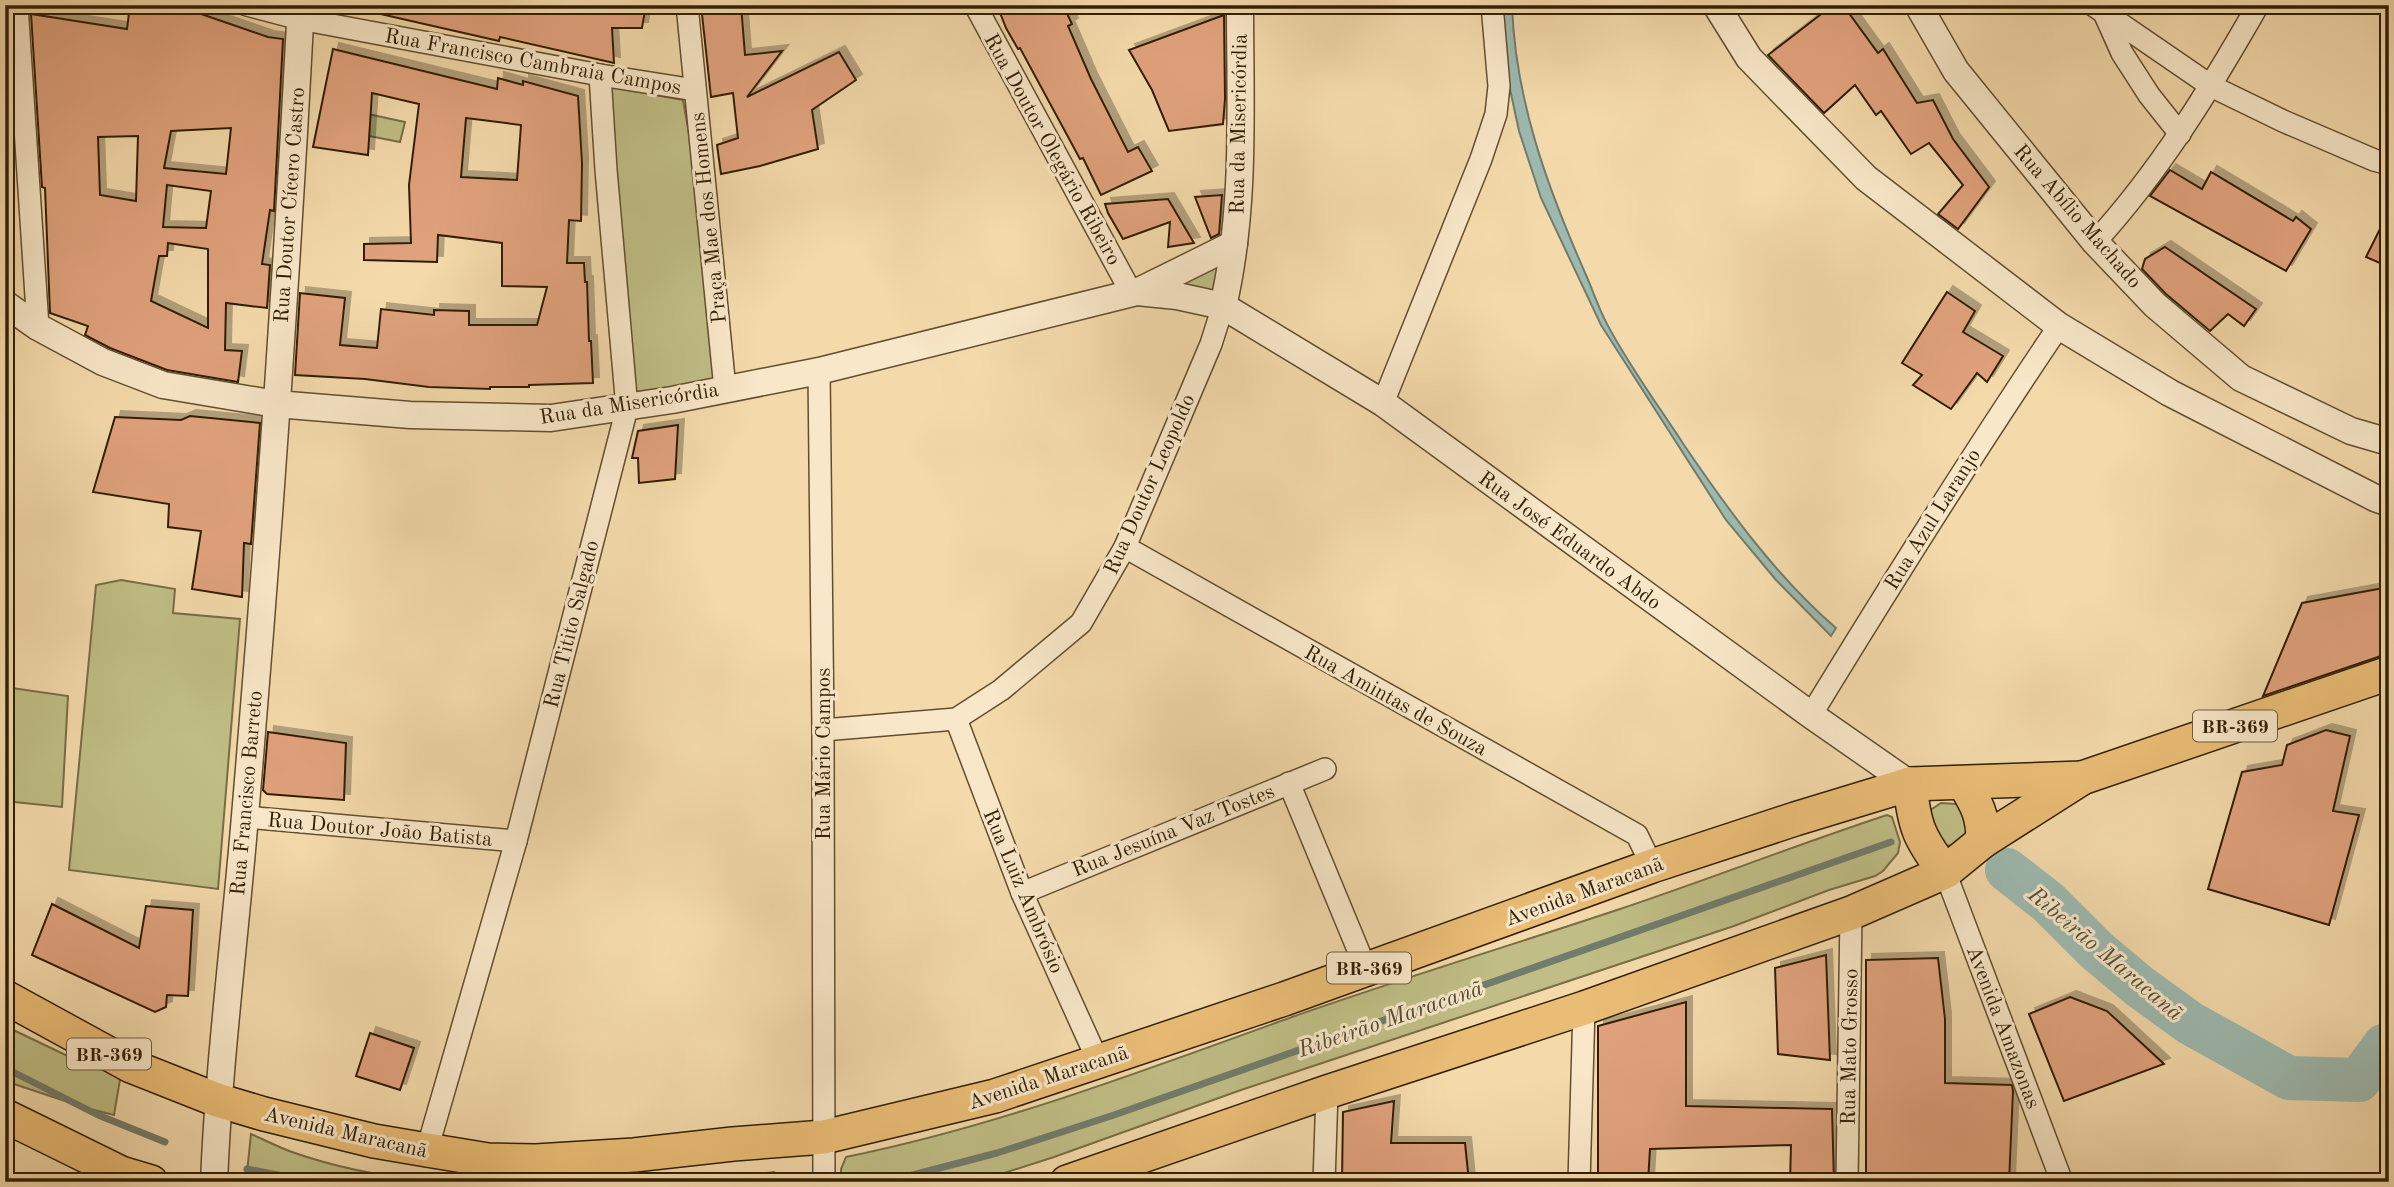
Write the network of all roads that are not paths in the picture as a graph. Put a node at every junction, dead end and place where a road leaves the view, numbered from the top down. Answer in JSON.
{"nodes":[{"id":1,"x":18,"y":5,"type":"edge"},
{"id":2,"x":247,"y":5,"type":"edge"},
{"id":3,"x":687,"y":5,"type":"edge"},
{"id":4,"x":975,"y":5,"type":"edge"},
{"id":5,"x":1240,"y":5,"type":"edge"},
{"id":6,"x":1492,"y":5,"type":"edge"},
{"id":7,"x":1716,"y":5,"type":"edge"},
{"id":8,"x":1918,"y":5,"type":"edge"},
{"id":9,"x":2258,"y":5,"type":"edge"},
{"id":10,"x":2099,"y":10,"type":"edge"},
{"id":11,"x":300,"y":12,"type":"edge"},
{"id":12,"x":600,"y":75,"type":"junction"},
{"id":13,"x":2211,"y":86,"type":"junction"},
{"id":14,"x":695,"y":90,"type":"junction"},
{"id":15,"x":2180,"y":134,"type":"junction"},
{"id":16,"x":2389,"y":164,"type":"edge"},
{"id":17,"x":2095,"y":242,"type":"junction"},
{"id":18,"x":1234,"y":244,"type":"junction"},
{"id":19,"x":1135,"y":293,"type":"junction"},
{"id":20,"x":5,"y":304,"type":"edge"},
{"id":21,"x":1223,"y":306,"type":"junction"},
{"id":22,"x":2059,"y":326,"type":"junction"},
{"id":23,"x":38,"y":327,"type":"junction"},
{"id":24,"x":819,"y":371,"type":"junction"},
{"id":25,"x":725,"y":389,"type":"junction"},
{"id":26,"x":1382,"y":403,"type":"junction"},
{"id":27,"x":276,"y":404,"type":"junction"},
{"id":28,"x":627,"y":408,"type":"junction"},
{"id":29,"x":2389,"y":442,"type":"edge"},
{"id":30,"x":2384,"y":506,"type":"edge"},
{"id":31,"x":1125,"y":547,"type":"junction"},
{"id":32,"x":2389,"y":673,"type":"edge"},
{"id":33,"x":1811,"y":715,"type":"junction"},
{"id":34,"x":956,"y":719,"type":"junction"},
{"id":35,"x":823,"y":730,"type":"junction"},
{"id":36,"x":1325,"y":769,"type":"dead end"},
{"id":37,"x":2082,"y":778,"type":"junction"},
{"id":38,"x":1289,"y":783,"type":"junction"},
{"id":39,"x":1964,"y":783,"type":"junction"},
{"id":40,"x":1910,"y":784,"type":"junction"},
{"id":41,"x":245,"y":817,"type":"junction"},
{"id":42,"x":516,"y":841,"type":"junction"},
{"id":43,"x":1983,"y":841,"type":"junction"},
{"id":44,"x":1652,"y":866,"type":"junction"},
{"id":45,"x":1945,"y":872,"type":"junction"},
{"id":46,"x":1022,"y":893,"type":"junction"},
{"id":47,"x":1851,"y":913,"type":"junction"},
{"id":48,"x":1366,"y":969,"type":"junction"},
{"id":49,"x":5,"y":997,"type":"edge"},
{"id":50,"x":1584,"y":1008,"type":"junction"},
{"id":51,"x":1098,"y":1061,"type":"junction"},
{"id":52,"x":1327,"y":1092,"type":"junction"},
{"id":53,"x":217,"y":1100,"type":"junction"},
{"id":54,"x":5,"y":1116,"type":"edge"},
{"id":55,"x":427,"y":1150,"type":"junction"},
{"id":56,"x":824,"y":1162,"type":"edge"},
{"id":57,"x":151,"y":1182,"type":"edge"},
{"id":58,"x":214,"y":1182,"type":"edge"},
{"id":59,"x":1067,"y":1182,"type":"edge"},
{"id":60,"x":1324,"y":1182,"type":"edge"},
{"id":61,"x":1579,"y":1182,"type":"edge"},
{"id":62,"x":1847,"y":1182,"type":"edge"},
{"id":63,"x":2062,"y":1182,"type":"edge"}],
"edges":[{"from":1,"to":23,"type":"street"},
{"from":2,"to":11,"type":"street","name":"Rua Francisco Cambraia Campos"},
{"from":3,"to":14,"type":"street","name":"Praça Mae dos Homens"},
{"from":4,"to":19,"type":"street","name":"Rua Doutor Olegário Ribeiro"},
{"from":5,"to":18,"type":"street","name":"Rua da Misericórdia"},
{"from":6,"to":26,"type":"street"},
{"from":7,"to":22,"type":"street"},
{"from":8,"to":17,"type":"street","name":"Rua Abílio Machado"},
{"from":9,"to":13,"type":"street"},
{"from":10,"to":13,"type":"street"},
{"from":10,"to":15,"type":"street"},
{"from":11,"to":12,"type":"street","name":"Rua Francisco Cambraia Campos"},
{"from":11,"to":27,"type":"street","name":"Rua Doutor Cícero Castro"},
{"from":12,"to":14,"type":"street","name":"Rua Francisco Cambraia Campos"},
{"from":12,"to":28,"type":"street"},
{"from":13,"to":15,"type":"street"},
{"from":13,"to":16,"type":"street"},
{"from":14,"to":25,"type":"street","name":"Praça Mae dos Homens"},
{"from":15,"to":17,"type":"street"},
{"from":17,"to":29,"type":"street","name":"Rua Abílio Machado"},
{"from":18,"to":19,"type":"street","name":"Rua da Misericórdia"},
{"from":18,"to":21,"type":"street","name":"Rua da Misericórdia"},
{"from":19,"to":21,"type":"street","name":"Rua da Misericórdia"},
{"from":19,"to":24,"type":"street","name":"Rua da Misericórdia"},
{"from":20,"to":23,"type":"street","name":"Rua da Misericórdia"},
{"from":21,"to":26,"type":"street","name":"Rua José Eduardo Abdo"},
{"from":21,"to":31,"type":"street","name":"Rua Doutor Leopoldo"},
{"from":22,"to":30,"type":"street"},
{"from":22,"to":33,"type":"street","name":"Rua Azul Laranjo"},
{"from":23,"to":27,"type":"street","name":"Rua da Misericórdia"},
{"from":24,"to":25,"type":"street","name":"Rua da Misericórdia"},
{"from":24,"to":35,"type":"street","name":"Rua Mário Campos"},
{"from":25,"to":28,"type":"street","name":"Rua da Misericórdia"},
{"from":26,"to":33,"type":"street","name":"Rua José Eduardo Abdo"},
{"from":27,"to":28,"type":"street","name":"Rua da Misericórdia"},
{"from":27,"to":41,"type":"street","name":"Rua Francisco Barreto"},
{"from":28,"to":42,"type":"street","name":"Rua Titito Salgado"},
{"from":31,"to":34,"type":"street","name":"Rua Doutor Leopoldo"},
{"from":31,"to":44,"type":"street","name":"Rua Amintas de Souza"},
{"from":32,"to":37,"type":"main road","name":"Avenida Maracanã","number":"BR-369"},
{"from":33,"to":40,"type":"street","name":"Rua José Eduardo Abdo"},
{"from":34,"to":35,"type":"street","name":"Rua Doutor Leopoldo"},
{"from":34,"to":46,"type":"street","name":"Rua Luiz Ambrósio"},
{"from":35,"to":56,"type":"street","name":"Rua Mário Campos"},
{"from":36,"to":38,"type":"street","name":"Rua Jesuína Vaz Tostes"},
{"from":37,"to":39,"type":"main road","name":"Avenida Maracanã","number":"BR-369"},
{"from":37,"to":43,"type":"main road","name":"Avenida Maracanã","number":"BR-369"},
{"from":38,"to":46,"type":"street","name":"Rua Jesuína Vaz Tostes"},
{"from":38,"to":48,"type":"street"},
{"from":39,"to":40,"type":"main road","name":"Avenida Maracanã","number":"BR-369"},
{"from":39,"to":43,"type":"main road"},
{"from":40,"to":44,"type":"main road","name":"Avenida Maracanã","number":"BR-369"},
{"from":40,"to":45,"type":"main road"},
{"from":41,"to":42,"type":"street","name":"Rua Doutor João Batista"},
{"from":41,"to":53,"type":"street","name":"Rua Francisco Barreto"},
{"from":42,"to":55,"type":"street","name":"Rua Titito Salgado"},
{"from":43,"to":45,"type":"main road","name":"Avenida Maracanã","number":"BR-369"},
{"from":44,"to":48,"type":"main road","name":"Avenida Maracanã","number":"BR-369"},
{"from":45,"to":47,"type":"main road","name":"Avenida Maracanã","number":"BR-369"},
{"from":45,"to":63,"type":"street","name":"Avenida Amazonas"},
{"from":46,"to":51,"type":"street","name":"Rua Luiz Ambrósio"},
{"from":47,"to":50,"type":"main road","name":"Avenida Maracanã","number":"BR-369"},
{"from":47,"to":62,"type":"street","name":"Rua Mato Grosso"},
{"from":48,"to":51,"type":"main road","name":"Avenida Maracanã","number":"BR-369"},
{"from":49,"to":53,"type":"main road","name":"Avenida Maracanã","number":"BR-369"},
{"from":50,"to":52,"type":"main road","name":"Avenida Maracanã","number":"BR-369"},
{"from":50,"to":61,"type":"street"},
{"from":51,"to":56,"type":"main road","name":"Avenida Maracanã","number":"BR-369"},
{"from":52,"to":59,"type":"main road","name":"Avenida Maracanã","number":"BR-369"},
{"from":52,"to":60,"type":"street"},
{"from":53,"to":55,"type":"main road","name":"Avenida Maracanã","number":"BR-369"},
{"from":53,"to":58,"type":"street","name":"Rua Francisco Barreto"},
{"from":54,"to":57,"type":"main road"},
{"from":55,"to":56,"type":"main road","name":"Avenida Maracanã","number":"BR-369"}]}
